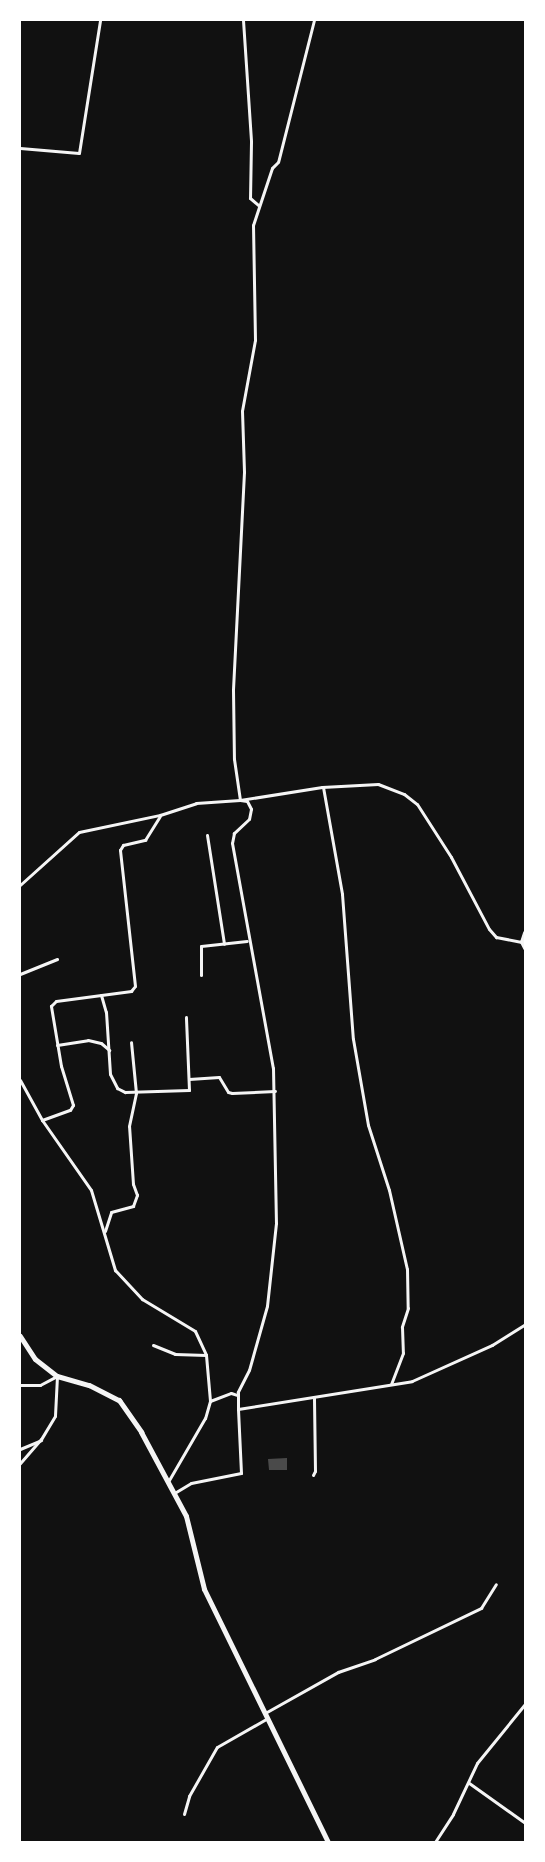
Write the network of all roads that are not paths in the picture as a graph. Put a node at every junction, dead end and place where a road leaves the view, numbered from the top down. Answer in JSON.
{"nodes":[{"id":1,"x":100,"y":20,"type":"edge"},
{"id":2,"x":243,"y":20,"type":"edge"},
{"id":3,"x":314,"y":20,"type":"edge"},
{"id":4,"x":20,"y":148,"type":"edge"},
{"id":5,"x":258,"y":205,"type":"junction"},
{"id":6,"x":322,"y":787,"type":"junction"},
{"id":7,"x":240,"y":800,"type":"junction"},
{"id":8,"x":160,"y":815,"type":"junction"},
{"id":9,"x":206,"y":835,"type":"dead end"},
{"id":10,"x":20,"y":885,"type":"edge"},
{"id":11,"x":525,"y":934,"type":"edge"},
{"id":12,"x":247,"y":941,"type":"junction"},
{"id":13,"x":522,"y":942,"type":"junction"},
{"id":14,"x":224,"y":944,"type":"junction"},
{"id":15,"x":525,"y":948,"type":"edge"},
{"id":16,"x":57,"y":959,"type":"dead end"},
{"id":17,"x":20,"y":974,"type":"edge"},
{"id":18,"x":201,"y":975,"type":"dead end"},
{"id":19,"x":101,"y":995,"type":"junction"},
{"id":20,"x":186,"y":1017,"type":"dead end"},
{"id":21,"x":131,"y":1042,"type":"dead end"},
{"id":22,"x":57,"y":1045,"type":"junction"},
{"id":23,"x":110,"y":1050,"type":"junction"},
{"id":24,"x":189,"y":1079,"type":"junction"},
{"id":25,"x":20,"y":1080,"type":"edge"},
{"id":26,"x":275,"y":1091,"type":"junction"},
{"id":27,"x":136,"y":1093,"type":"junction"},
{"id":28,"x":42,"y":1120,"type":"junction"},
{"id":29,"x":105,"y":1231,"type":"junction"},
{"id":30,"x":525,"y":1324,"type":"edge"},
{"id":31,"x":20,"y":1336,"type":"edge"},
{"id":32,"x":153,"y":1344,"type":"dead end"},
{"id":33,"x":206,"y":1356,"type":"junction"},
{"id":34,"x":57,"y":1376,"type":"junction"},
{"id":35,"x":391,"y":1384,"type":"junction"},
{"id":36,"x":20,"y":1385,"type":"edge"},
{"id":37,"x":314,"y":1398,"type":"junction"},
{"id":38,"x":210,"y":1401,"type":"junction"},
{"id":39,"x":238,"y":1409,"type":"junction"},
{"id":40,"x":41,"y":1439,"type":"junction"},
{"id":41,"x":20,"y":1449,"type":"edge"},
{"id":42,"x":20,"y":1463,"type":"edge"},
{"id":43,"x":313,"y":1475,"type":"dead end"},
{"id":44,"x":169,"y":1480,"type":"junction"},
{"id":45,"x":176,"y":1492,"type":"junction"},
{"id":46,"x":496,"y":1584,"type":"dead end"},
{"id":47,"x":525,"y":1704,"type":"edge"},
{"id":48,"x":265,"y":1717,"type":"junction"},
{"id":49,"x":468,"y":1783,"type":"junction"},
{"id":50,"x":184,"y":1814,"type":"dead end"},
{"id":51,"x":525,"y":1823,"type":"edge"},
{"id":52,"x":328,"y":1842,"type":"edge"},
{"id":53,"x":435,"y":1842,"type":"edge"}],
"edges":[{"from":1,"to":4,"type":"street"},
{"from":2,"to":5,"type":"street"},
{"from":3,"to":5,"type":"street"},
{"from":5,"to":7,"type":"street"},
{"from":6,"to":7,"type":"street"},
{"from":6,"to":13,"type":"street"},
{"from":6,"to":35,"type":"street"},
{"from":7,"to":8,"type":"street"},
{"from":7,"to":12,"type":"street"},
{"from":8,"to":10,"type":"street"},
{"from":8,"to":19,"type":"street"},
{"from":9,"to":14,"type":"street"},
{"from":11,"to":13,"type":"street"},
{"from":12,"to":14,"type":"street"},
{"from":12,"to":26,"type":"street"},
{"from":13,"to":15,"type":"street"},
{"from":14,"to":18,"type":"street"},
{"from":16,"to":17,"type":"street"},
{"from":19,"to":22,"type":"street"},
{"from":19,"to":23,"type":"street"},
{"from":20,"to":24,"type":"street"},
{"from":21,"to":27,"type":"street"},
{"from":22,"to":23,"type":"street"},
{"from":22,"to":28,"type":"street"},
{"from":23,"to":27,"type":"street"},
{"from":24,"to":26,"type":"street"},
{"from":24,"to":27,"type":"street"},
{"from":25,"to":28,"type":"street"},
{"from":26,"to":39,"type":"street"},
{"from":27,"to":29,"type":"street"},
{"from":28,"to":29,"type":"street"},
{"from":29,"to":33,"type":"street"},
{"from":30,"to":35,"type":"street"},
{"from":31,"to":34,"type":"main road"},
{"from":32,"to":33,"type":"street"},
{"from":33,"to":38,"type":"street"},
{"from":34,"to":36,"type":"street"},
{"from":34,"to":40,"type":"street"},
{"from":34,"to":44,"type":"main road"},
{"from":35,"to":37,"type":"street"},
{"from":37,"to":39,"type":"street"},
{"from":37,"to":43,"type":"street"},
{"from":38,"to":39,"type":"street"},
{"from":38,"to":44,"type":"street"},
{"from":39,"to":45,"type":"street"},
{"from":40,"to":41,"type":"street"},
{"from":40,"to":42,"type":"street"},
{"from":44,"to":45,"type":"main road"},
{"from":45,"to":48,"type":"main road"},
{"from":46,"to":48,"type":"street"},
{"from":47,"to":49,"type":"street"},
{"from":48,"to":50,"type":"street"},
{"from":48,"to":52,"type":"main road"},
{"from":49,"to":51,"type":"street"},
{"from":49,"to":53,"type":"street"}]}
